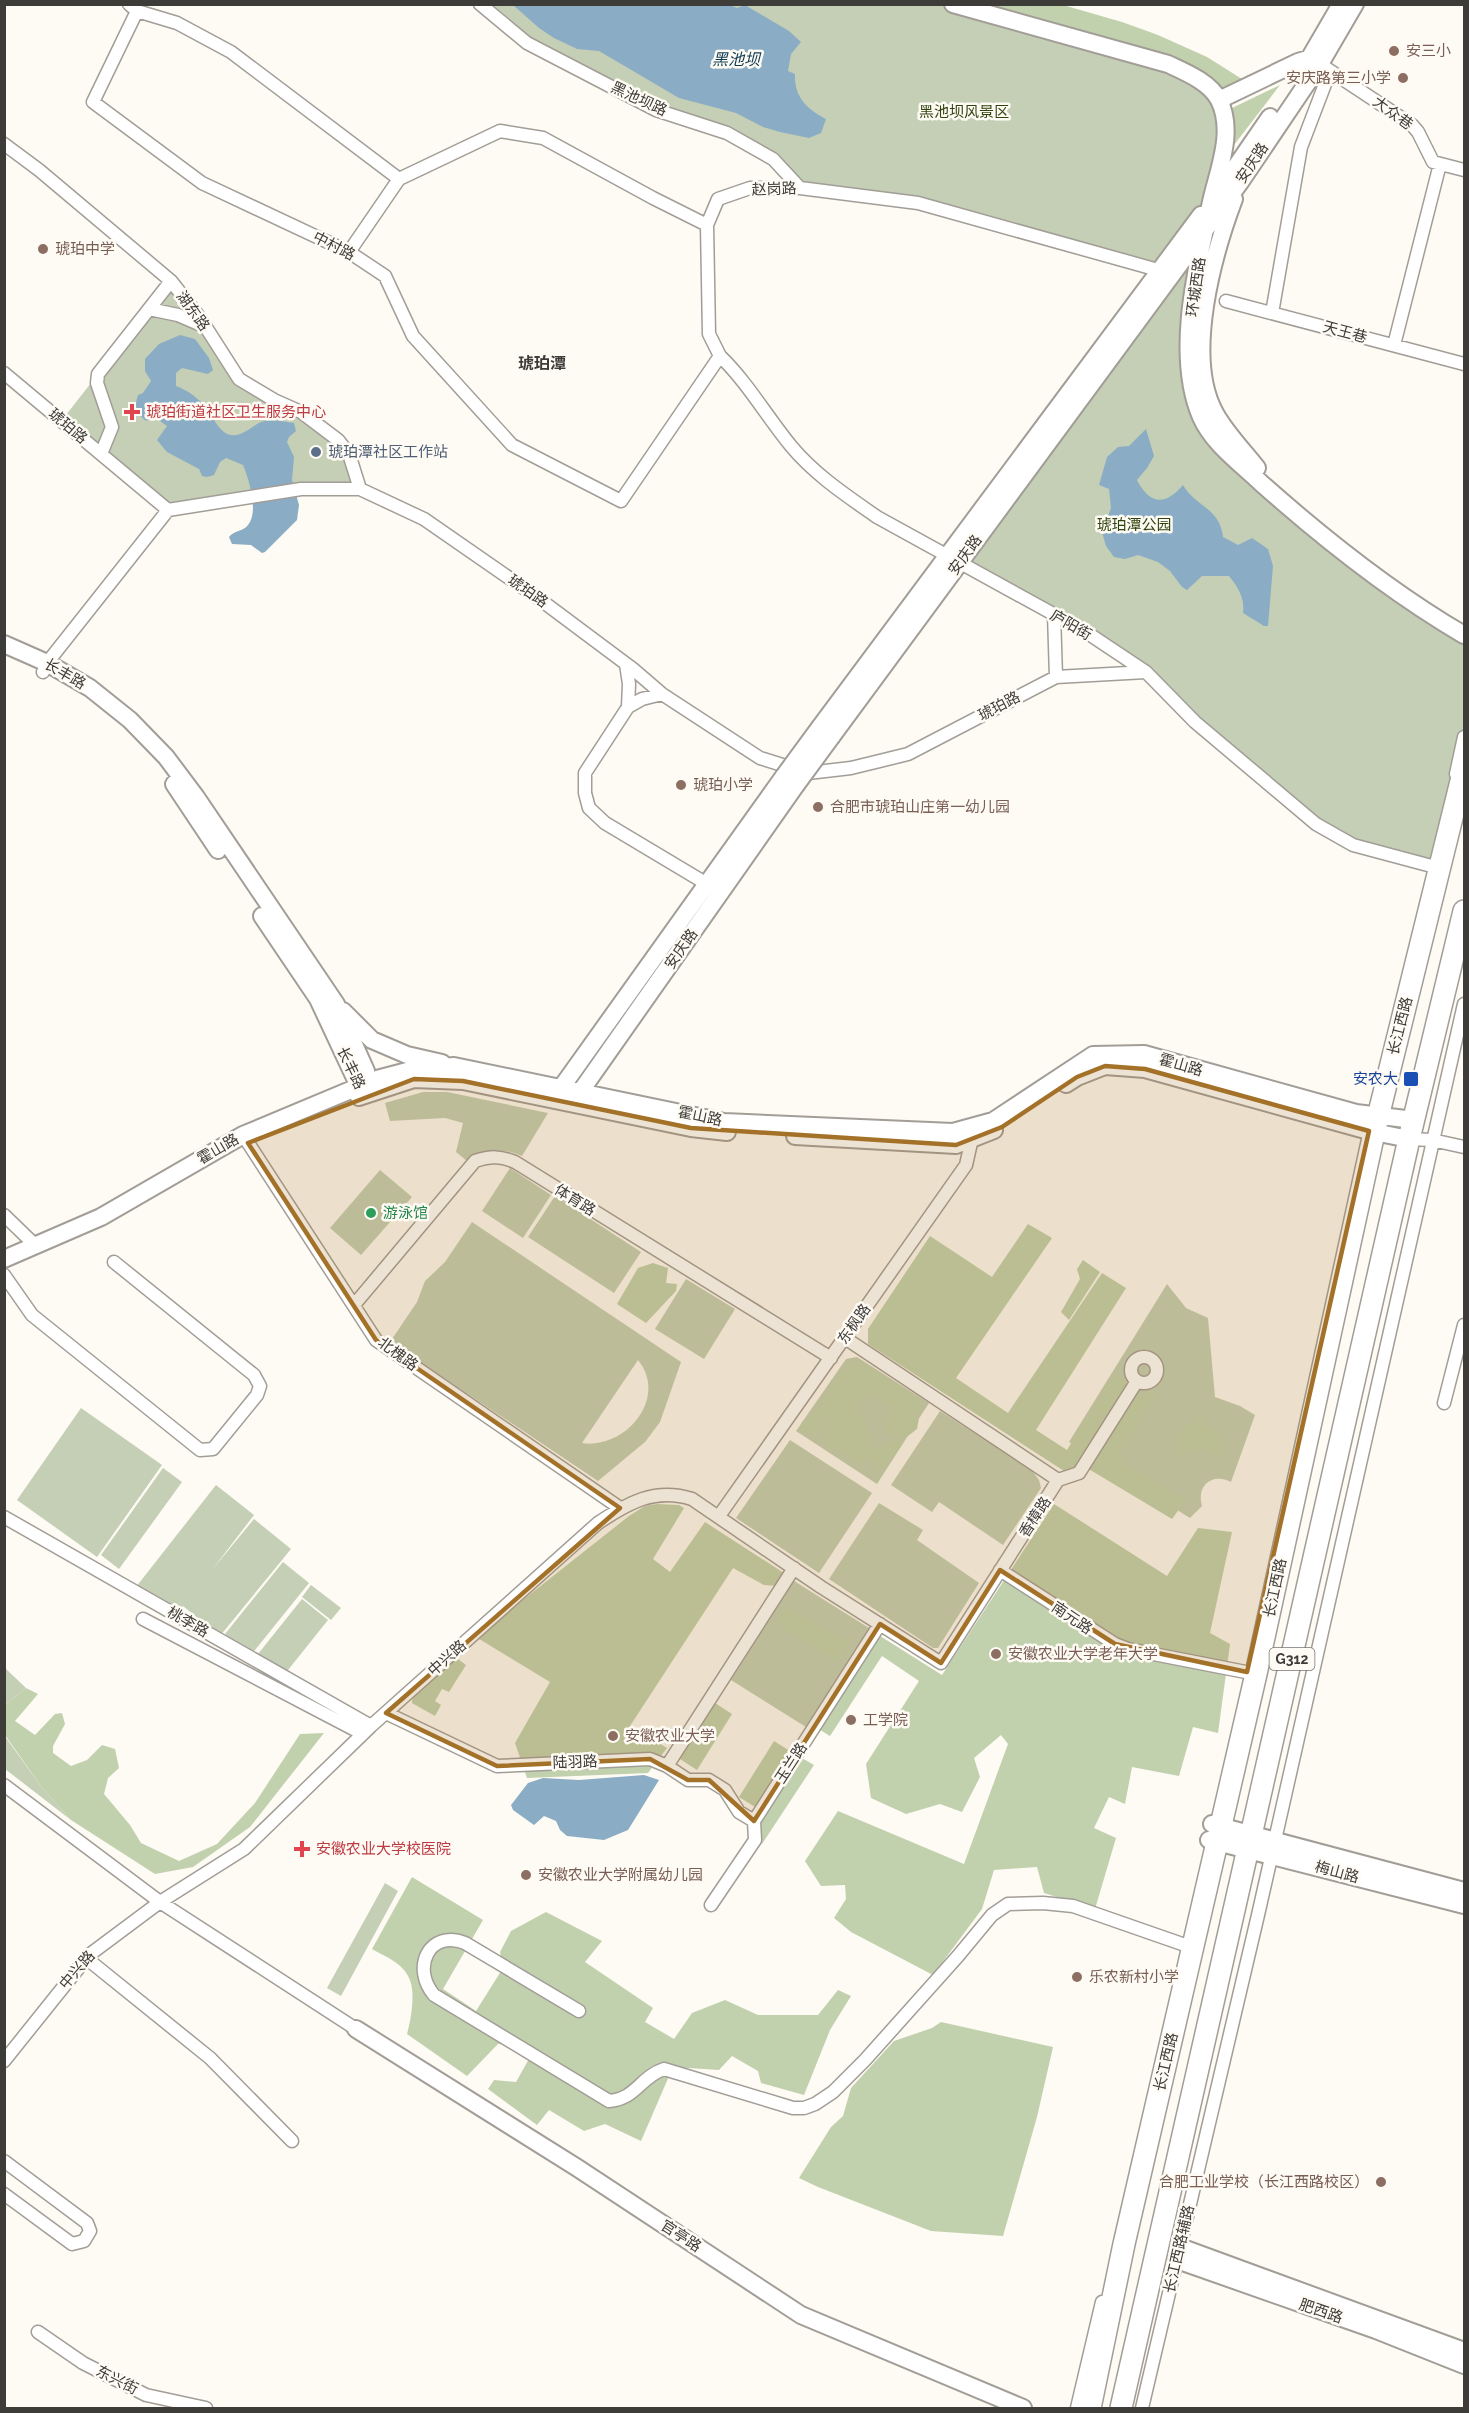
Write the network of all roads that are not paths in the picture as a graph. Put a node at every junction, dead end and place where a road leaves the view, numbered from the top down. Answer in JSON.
{"nodes":[{"id":1,"x":480,"y":4,"type":"edge"},
{"id":2,"x":953,"y":4,"type":"edge"},
{"id":3,"x":1341,"y":4,"type":"edge"},
{"id":4,"x":1355,"y":4,"type":"edge"},
{"id":5,"x":133,"y":8,"type":"edge"},
{"id":6,"x":1320,"y":64,"type":"junction"},
{"id":7,"x":1219,"y":100,"type":"junction"},
{"id":8,"x":4,"y":144,"type":"edge"},
{"id":9,"x":1440,"y":164,"type":"junction"},
{"id":10,"x":1464,"y":170,"type":"edge"},
{"id":11,"x":399,"y":178,"type":"junction"},
{"id":12,"x":1241,"y":181,"type":"junction"},
{"id":13,"x":800,"y":188,"type":"junction"},
{"id":14,"x":1211,"y":202,"type":"junction"},
{"id":15,"x":707,"y":225,"type":"junction"},
{"id":16,"x":1206,"y":226,"type":"junction"},
{"id":17,"x":349,"y":252,"type":"junction"},
{"id":18,"x":1158,"y":270,"type":"junction"},
{"id":19,"x":171,"y":281,"type":"junction"},
{"id":20,"x":1226,"y":301,"type":"dead end"},
{"id":21,"x":149,"y":309,"type":"junction"},
{"id":22,"x":1272,"y":313,"type":"junction"},
{"id":23,"x":206,"y":327,"type":"junction"},
{"id":24,"x":1394,"y":345,"type":"junction"},
{"id":25,"x":720,"y":356,"type":"junction"},
{"id":26,"x":1464,"y":364,"type":"edge"},
{"id":27,"x":4,"y":373,"type":"edge"},
{"id":28,"x":101,"y":454,"type":"junction"},
{"id":29,"x":360,"y":489,"type":"junction"},
{"id":30,"x":1283,"y":502,"type":"junction"},
{"id":31,"x":168,"y":510,"type":"junction"},
{"id":32,"x":954,"y":559,"type":"junction"},
{"id":33,"x":1054,"y":614,"type":"junction"},
{"id":34,"x":1464,"y":635,"type":"edge"},
{"id":35,"x":4,"y":644,"type":"edge"},
{"id":36,"x":4,"y":653,"type":"edge"},
{"id":37,"x":626,"y":664,"type":"junction"},
{"id":38,"x":45,"y":667,"type":"junction"},
{"id":39,"x":1146,"y":672,"type":"junction"},
{"id":40,"x":1056,"y":677,"type":"junction"},
{"id":41,"x":662,"y":694,"type":"junction"},
{"id":42,"x":628,"y":707,"type":"junction"},
{"id":43,"x":1464,"y":737,"type":"edge"},
{"id":44,"x":1464,"y":769,"type":"edge"},
{"id":45,"x":790,"y":781,"type":"junction"},
{"id":46,"x":1436,"y":867,"type":"junction"},
{"id":47,"x":707,"y":884,"type":"junction"},
{"id":48,"x":1464,"y":911,"type":"edge"},
{"id":49,"x":336,"y":1004,"type":"junction"},
{"id":50,"x":1464,"y":1004,"type":"edge"},
{"id":51,"x":454,"y":1066,"type":"junction"},
{"id":52,"x":362,"y":1089,"type":"junction"},
{"id":53,"x":557,"y":1094,"type":"junction"},
{"id":54,"x":576,"y":1097,"type":"junction"},
{"id":55,"x":1373,"y":1124,"type":"junction"},
{"id":56,"x":1412,"y":1130,"type":"junction"},
{"id":57,"x":973,"y":1132,"type":"junction"},
{"id":58,"x":246,"y":1139,"type":"junction"},
{"id":59,"x":1432,"y":1140,"type":"junction"},
{"id":60,"x":1464,"y":1147,"type":"edge"},
{"id":61,"x":4,"y":1215,"type":"edge"},
{"id":62,"x":36,"y":1246,"type":"junction"},
{"id":63,"x":4,"y":1259,"type":"edge"},
{"id":64,"x":114,"y":1262,"type":"dead end"},
{"id":65,"x":4,"y":1267,"type":"edge"},
{"id":66,"x":4,"y":1275,"type":"edge"},
{"id":67,"x":354,"y":1305,"type":"junction"},
{"id":68,"x":1464,"y":1325,"type":"edge"},
{"id":69,"x":845,"y":1338,"type":"junction"},
{"id":70,"x":831,"y":1358,"type":"junction"},
{"id":71,"x":1137,"y":1381,"type":"dead end"},
{"id":72,"x":1444,"y":1403,"type":"dead end"},
{"id":73,"x":1059,"y":1480,"type":"junction"},
{"id":74,"x":620,"y":1508,"type":"junction"},
{"id":75,"x":719,"y":1516,"type":"junction"},
{"id":76,"x":4,"y":1517,"type":"edge"},
{"id":77,"x":794,"y":1568,"type":"junction"},
{"id":78,"x":1000,"y":1570,"type":"junction"},
{"id":79,"x":143,"y":1619,"type":"dead end"},
{"id":80,"x":880,"y":1624,"type":"junction"},
{"id":81,"x":941,"y":1663,"type":"joint"},
{"id":82,"x":1252,"y":1673,"type":"junction"},
{"id":83,"x":386,"y":1713,"type":"junction"},
{"id":84,"x":367,"y":1730,"type":"junction"},
{"id":85,"x":667,"y":1766,"type":"junction"},
{"id":86,"x":4,"y":1785,"type":"edge"},
{"id":87,"x":754,"y":1821,"type":"junction"},
{"id":88,"x":1215,"y":1833,"type":"junction"},
{"id":89,"x":1251,"y":1842,"type":"junction"},
{"id":90,"x":1272,"y":1847,"type":"junction"},
{"id":91,"x":1464,"y":1891,"type":"edge"},
{"id":92,"x":160,"y":1902,"type":"junction"},
{"id":93,"x":711,"y":1905,"type":"dead end"},
{"id":94,"x":1464,"y":1905,"type":"edge"},
{"id":95,"x":1185,"y":1945,"type":"junction"},
{"id":96,"x":86,"y":1958,"type":"junction"},
{"id":97,"x":579,"y":2011,"type":"dead end"},
{"id":98,"x":356,"y":2029,"type":"joint"},
{"id":99,"x":4,"y":2061,"type":"edge"},
{"id":100,"x":292,"y":2141,"type":"dead end"},
{"id":101,"x":4,"y":2161,"type":"edge"},
{"id":102,"x":4,"y":2194,"type":"edge"},
{"id":103,"x":1178,"y":2253,"type":"junction"},
{"id":104,"x":38,"y":2332,"type":"dead end"},
{"id":105,"x":1464,"y":2350,"type":"edge"},
{"id":106,"x":1464,"y":2365,"type":"edge"},
{"id":107,"x":206,"y":2409,"type":"edge"},
{"id":108,"x":1023,"y":2409,"type":"edge"},
{"id":109,"x":1077,"y":2409,"type":"edge"},
{"id":110,"x":1090,"y":2409,"type":"edge"},
{"id":111,"x":1121,"y":2409,"type":"edge"},
{"id":112,"x":1142,"y":2409,"type":"edge"}],
"edges":[{"from":1,"to":13,"type":"street","name":"黑池坝路"},
{"from":2,"to":7,"type":"main road"},
{"from":3,"to":6,"type":"main road","name":"安庆路"},
{"from":4,"to":6,"type":"main road","name":"安庆路"},
{"from":5,"to":11,"type":"street"},
{"from":5,"to":17,"type":"street","name":"中村路"},
{"from":6,"to":7,"type":"main road"},
{"from":6,"to":9,"type":"street","name":"大众巷"},
{"from":6,"to":12,"type":"main road","name":"安庆路"},
{"from":6,"to":14,"type":"main road","name":"安庆路"},
{"from":6,"to":22,"type":"street"},
{"from":7,"to":14,"type":"main road","name":"环城西路"},
{"from":8,"to":19,"type":"street","name":"湖东路"},
{"from":9,"to":10,"type":"street"},
{"from":9,"to":24,"type":"street"},
{"from":11,"to":15,"type":"street"},
{"from":11,"to":17,"type":"street"},
{"from":12,"to":16,"type":"main road","name":"安庆路"},
{"from":12,"to":30,"type":"main road"},
{"from":13,"to":15,"type":"street","name":"赵岗路"},
{"from":13,"to":18,"type":"street","name":"赵岗路"},
{"from":14,"to":16,"type":"main road","name":"环城西路"},
{"from":14,"to":18,"type":"main road","name":"安庆路"},
{"from":15,"to":25,"type":"street","name":"赵岗路"},
{"from":16,"to":30,"type":"main road","name":"环城西路"},
{"from":16,"to":32,"type":"main road","name":"安庆路"},
{"from":17,"to":25,"type":"street","name":"中村路"},
{"from":18,"to":32,"type":"main road","name":"安庆路"},
{"from":19,"to":21,"type":"street"},
{"from":19,"to":23,"type":"street","name":"湖东路"},
{"from":20,"to":22,"type":"street","name":"天王巷"},
{"from":21,"to":23,"type":"street"},
{"from":21,"to":28,"type":"street"},
{"from":22,"to":24,"type":"street","name":"天王巷"},
{"from":23,"to":29,"type":"street","name":"湖东路"},
{"from":24,"to":26,"type":"street","name":"天王巷"},
{"from":25,"to":32,"type":"street","name":"庐阳街"},
{"from":27,"to":28,"type":"street","name":"琥珀路"},
{"from":28,"to":31,"type":"street","name":"琥珀路"},
{"from":29,"to":31,"type":"street","name":"琥珀路"},
{"from":29,"to":37,"type":"street","name":"琥珀路"},
{"from":30,"to":34,"type":"main road","name":"环城西路"},
{"from":31,"to":38,"type":"street"},
{"from":32,"to":33,"type":"street","name":"庐阳街"},
{"from":32,"to":45,"type":"main road","name":"安庆路","bridge":true},
{"from":33,"to":39,"type":"street","name":"庐阳街"},
{"from":33,"to":40,"type":"street"},
{"from":35,"to":38,"type":"main road","name":"长丰路"},
{"from":36,"to":38,"type":"main road","name":"长丰路"},
{"from":37,"to":41,"type":"street","name":"琥珀路"},
{"from":37,"to":42,"type":"street"},
{"from":38,"to":49,"type":"main road","name":"长丰路"},
{"from":38,"to":52,"type":"main road","name":"长丰路"},
{"from":39,"to":40,"type":"street"},
{"from":39,"to":46,"type":"street","name":"庐阳街"},
{"from":40,"to":41,"type":"street","name":"琥珀路"},
{"from":41,"to":42,"type":"street"},
{"from":42,"to":47,"type":"street"},
{"from":43,"to":46,"type":"street"},
{"from":44,"to":46,"type":"highway","name":"长江西路","number":"G312"},
{"from":45,"to":47,"type":"main road","name":"安庆路"},
{"from":45,"to":54,"type":"main road","name":"安庆路"},
{"from":46,"to":55,"type":"highway","name":"长江西路","number":"G312"},
{"from":47,"to":53,"type":"main road","name":"安庆路"},
{"from":48,"to":56,"type":"highway","number":"G312"},
{"from":49,"to":51,"type":"main road"},
{"from":49,"to":52,"type":"main road","name":"长丰路"},
{"from":50,"to":59,"type":"street","name":"长江西路辅路"},
{"from":51,"to":52,"type":"main road","name":"霍山路"},
{"from":51,"to":53,"type":"main road","name":"霍山路"},
{"from":52,"to":53,"type":"main road","name":"霍山路"},
{"from":52,"to":58,"type":"main road","name":"霍山路"},
{"from":53,"to":54,"type":"main road","name":"霍山路"},
{"from":54,"to":57,"type":"main road","name":"霍山路"},
{"from":55,"to":56,"type":"main road","name":"霍山路"},
{"from":55,"to":57,"type":"main road","name":"霍山路"},
{"from":55,"to":82,"type":"highway","name":"长江西路","number":"G312"},
{"from":56,"to":59,"type":"street"},
{"from":56,"to":89,"type":"highway","number":"G312"},
{"from":57,"to":69,"type":"street","name":"东枫路"},
{"from":58,"to":62,"type":"main road","name":"霍山路"},
{"from":58,"to":65,"type":"main road","name":"霍山路"},
{"from":58,"to":67,"type":"street","name":"北槐路"},
{"from":59,"to":60,"type":"street"},
{"from":59,"to":90,"type":"street","name":"长江西路辅路"},
{"from":61,"to":62,"type":"street"},
{"from":62,"to":63,"type":"main road","name":"霍山路"},
{"from":64,"to":66,"type":"street"},
{"from":67,"to":70,"type":"street","name":"体育路"},
{"from":67,"to":74,"type":"street","name":"北槐路"},
{"from":68,"to":72,"type":"street"},
{"from":69,"to":70,"type":"street","name":"东枫路"},
{"from":69,"to":73,"type":"street"},
{"from":70,"to":75,"type":"street","name":"东枫路"},
{"from":71,"to":73,"type":"street","name":"香樟路"},
{"from":73,"to":78,"type":"street","name":"香樟路"},
{"from":74,"to":75,"type":"street","name":"中兴路"},
{"from":74,"to":83,"type":"street","name":"中兴路"},
{"from":75,"to":77,"type":"street","name":"中兴路"},
{"from":76,"to":84,"type":"street","name":"桃李路"},
{"from":77,"to":80,"type":"street","name":"中兴路"},
{"from":77,"to":85,"type":"street"},
{"from":78,"to":81,"type":"street","name":"香樟路"},
{"from":78,"to":82,"type":"street","name":"南元路"},
{"from":79,"to":84,"type":"street"},
{"from":80,"to":81,"type":"street","name":"中兴路"},
{"from":80,"to":87,"type":"street","name":"玉兰路"},
{"from":82,"to":88,"type":"highway","name":"长江西路","number":"G312"},
{"from":83,"to":84,"type":"street","name":"中兴路"},
{"from":83,"to":85,"type":"street","name":"陆羽路"},
{"from":84,"to":92,"type":"street","name":"中兴路"},
{"from":85,"to":87,"type":"street","name":"陆羽路"},
{"from":86,"to":92,"type":"street"},
{"from":87,"to":93,"type":"street","name":"玉兰路"},
{"from":88,"to":89,"type":"main road","name":"梅山路"},
{"from":88,"to":95,"type":"street"},
{"from":88,"to":110,"type":"highway","name":"长江西路","number":"G312"},
{"from":89,"to":90,"type":"main road","name":"梅山路"},
{"from":89,"to":111,"type":"highway","number":"G312"},
{"from":90,"to":91,"type":"main road","name":"梅山路"},
{"from":90,"to":94,"type":"main road","name":"梅山路"},
{"from":90,"to":103,"type":"street","name":"长江西路辅路"},
{"from":92,"to":96,"type":"street","name":"中兴路"},
{"from":92,"to":98,"type":"street"},
{"from":95,"to":97,"type":"street"},
{"from":95,"to":109,"type":"street"},
{"from":96,"to":99,"type":"street","name":"中兴路"},
{"from":96,"to":100,"type":"street"},
{"from":98,"to":108,"type":"main road","name":"官亭路"},
{"from":101,"to":102,"type":"street"},
{"from":103,"to":105,"type":"main road","name":"肥西路"},
{"from":103,"to":106,"type":"main road","name":"肥西路"},
{"from":103,"to":112,"type":"street","name":"长江西路辅路"},
{"from":104,"to":107,"type":"street","name":"东兴街"}]}
